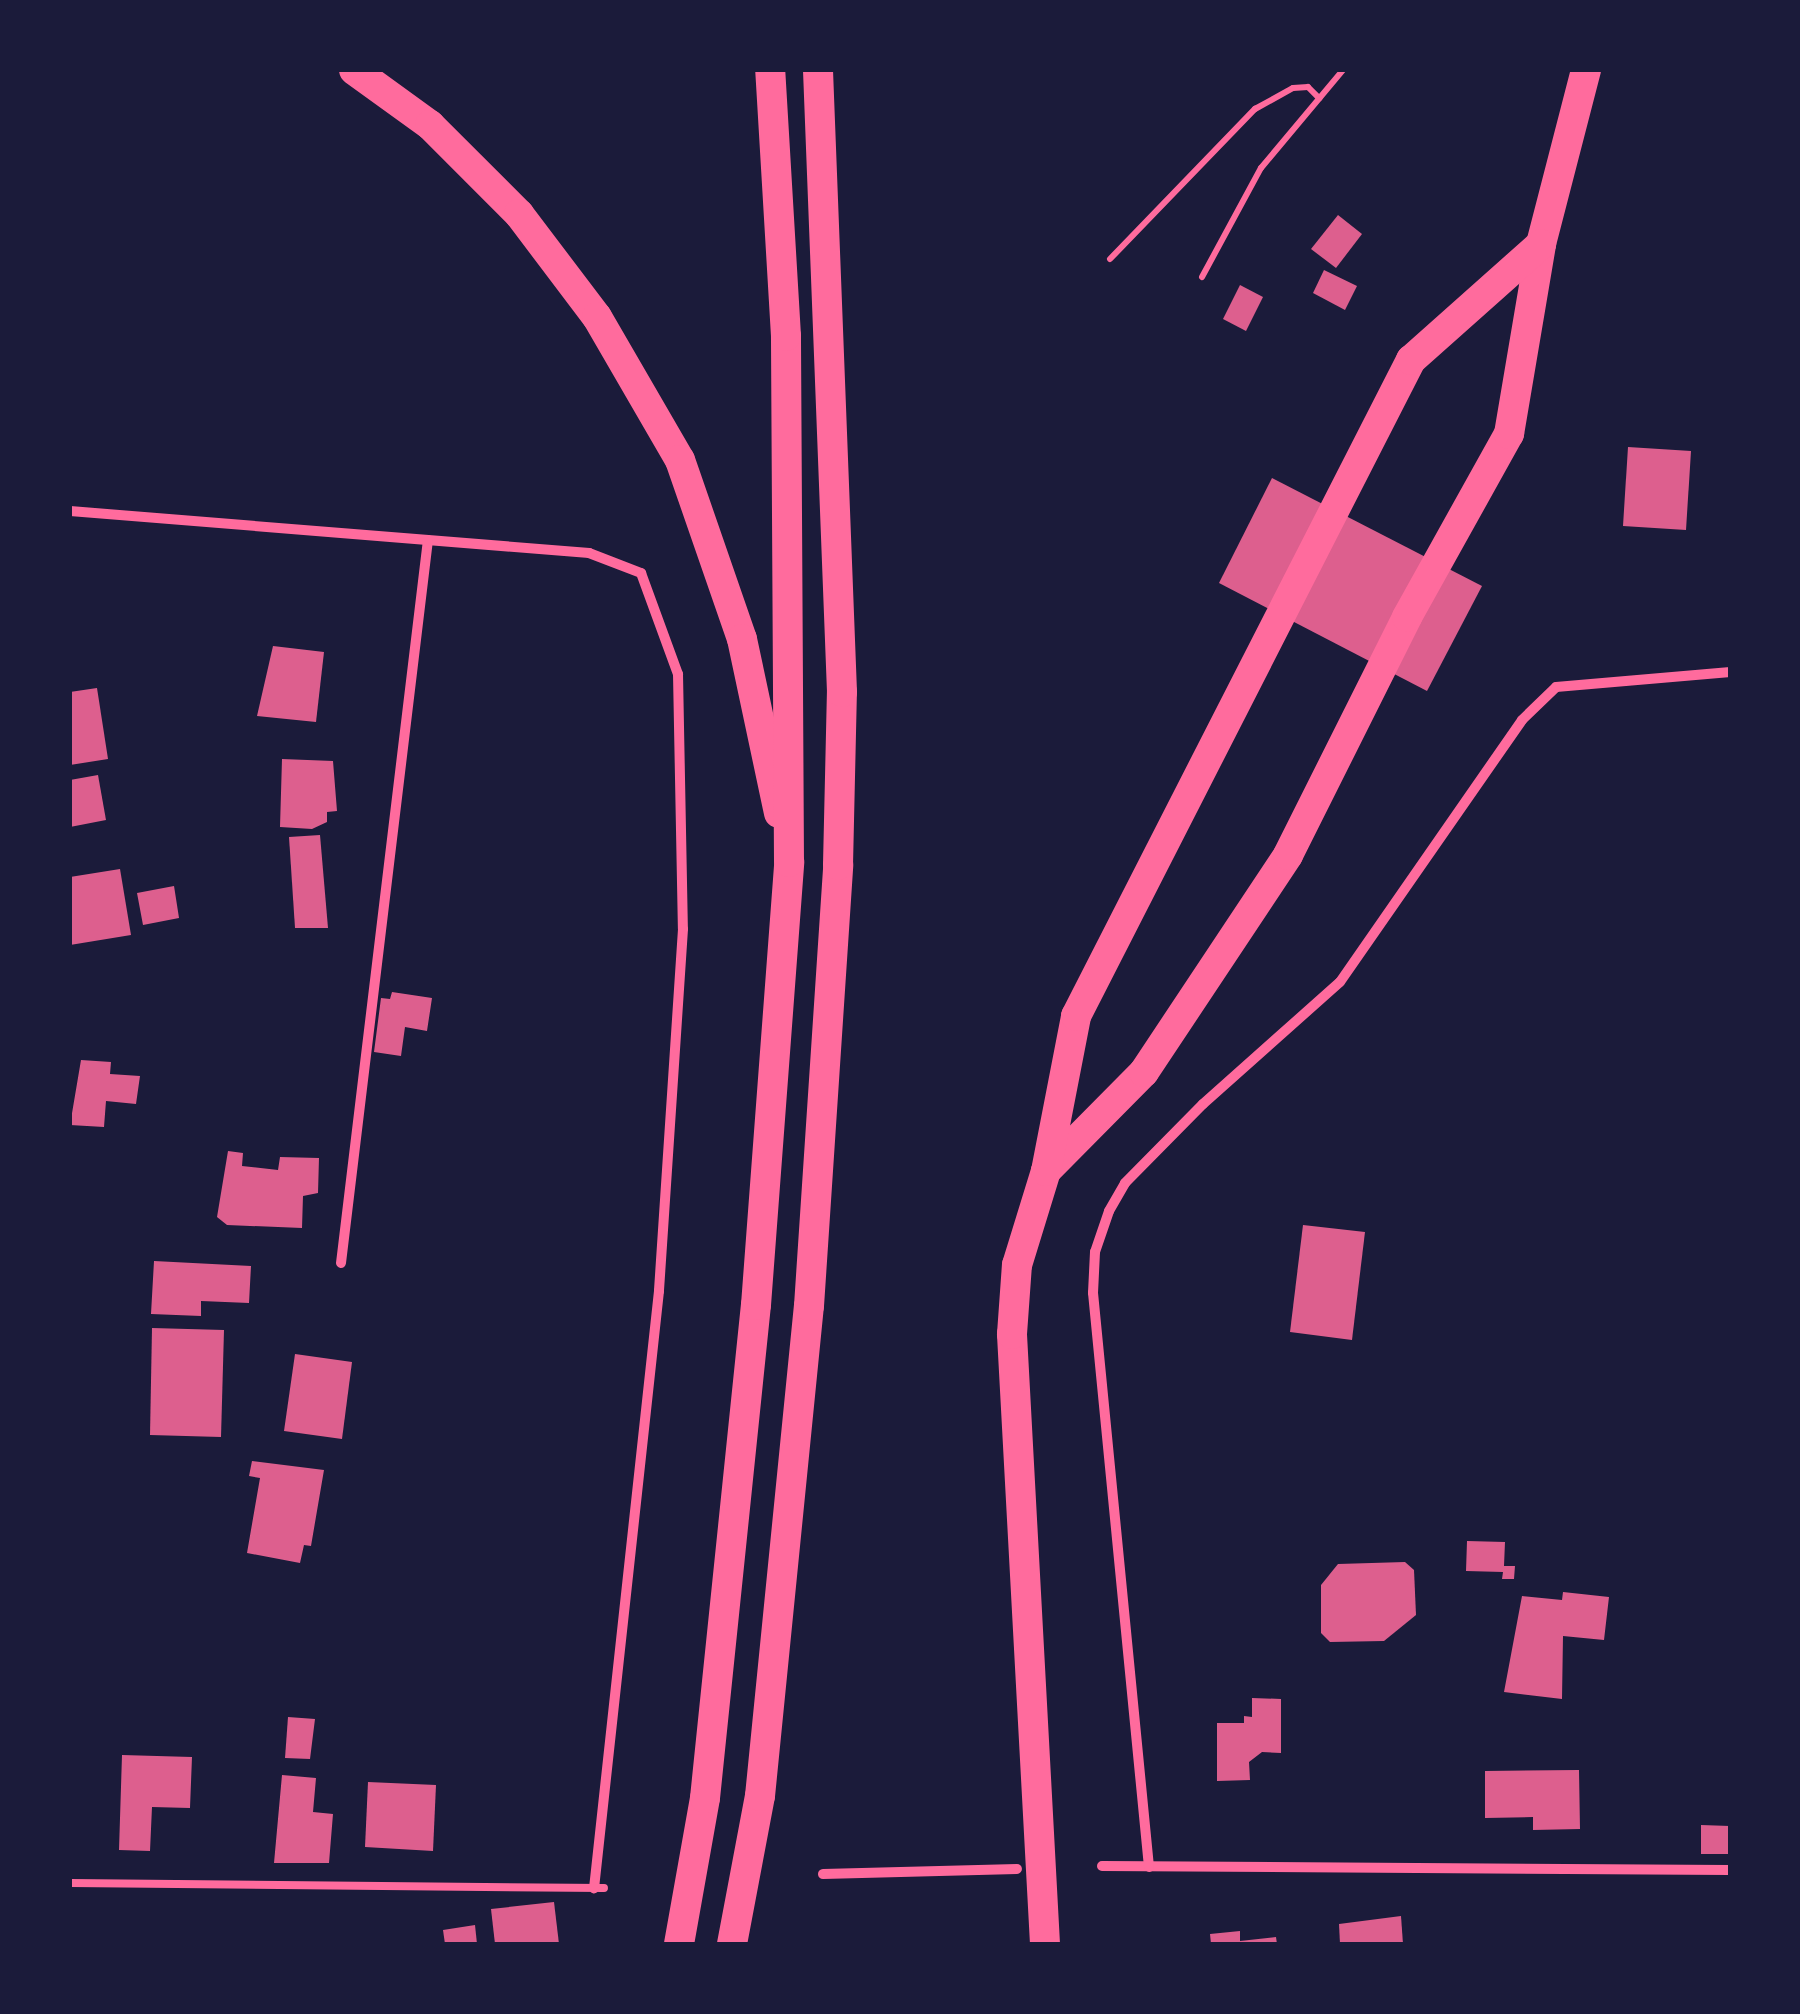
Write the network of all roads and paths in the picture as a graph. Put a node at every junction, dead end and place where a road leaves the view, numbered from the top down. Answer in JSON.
{"nodes":[{"id":1,"x":354,"y":70,"type":"edge"},
{"id":2,"x":770,"y":70,"type":"edge"},
{"id":3,"x":818,"y":70,"type":"edge"},
{"id":4,"x":840,"y":70,"type":"edge"},
{"id":5,"x":1343,"y":70,"type":"edge"},
{"id":6,"x":1586,"y":70,"type":"edge"},
{"id":7,"x":1319,"y":98,"type":"junction"},
{"id":8,"x":824,"y":175,"type":"junction"},
{"id":9,"x":1541,"y":244,"type":"junction"},
{"id":10,"x":1110,"y":260,"type":"dead end"},
{"id":11,"x":1202,"y":277,"type":"dead end"},
{"id":12,"x":70,"y":511,"type":"edge"},
{"id":13,"x":428,"y":540,"type":"junction"},
{"id":14,"x":1730,"y":672,"type":"edge"},
{"id":15,"x":789,"y":862,"type":"junction"},
{"id":16,"x":1046,"y":1171,"type":"junction"},
{"id":17,"x":341,"y":1263,"type":"dead end"},
{"id":18,"x":1102,"y":1866,"type":"dead end"},
{"id":19,"x":1148,"y":1866,"type":"junction"},
{"id":20,"x":1017,"y":1869,"type":"dead end"},
{"id":21,"x":1730,"y":1870,"type":"edge"},
{"id":22,"x":822,"y":1874,"type":"dead end"},
{"id":23,"x":70,"y":1883,"type":"edge"},
{"id":24,"x":599,"y":1888,"type":"joint"},
{"id":25,"x":679,"y":1944,"type":"edge"},
{"id":26,"x":732,"y":1944,"type":"edge"},
{"id":27,"x":1045,"y":1944,"type":"edge"}],
"edges":[{"from":1,"to":15,"type":"highway"},
{"from":2,"to":15,"type":"highway"},
{"from":3,"to":8,"type":"highway"},
{"from":4,"to":8,"type":"highway"},
{"from":5,"to":7,"type":"path"},
{"from":6,"to":9,"type":"highway"},
{"from":7,"to":10,"type":"path"},
{"from":7,"to":11,"type":"path"},
{"from":8,"to":26,"type":"highway"},
{"from":9,"to":16,"type":"highway"},
{"from":9,"to":16,"type":"highway"},
{"from":12,"to":13,"type":"street"},
{"from":13,"to":17,"type":"street"},
{"from":13,"to":24,"type":"street"},
{"from":14,"to":19,"type":"street"},
{"from":15,"to":25,"type":"highway"},
{"from":16,"to":27,"type":"highway"},
{"from":18,"to":19,"type":"street"},
{"from":19,"to":21,"type":"street"},
{"from":20,"to":22,"type":"street"},
{"from":23,"to":24,"type":"lane"}]}
